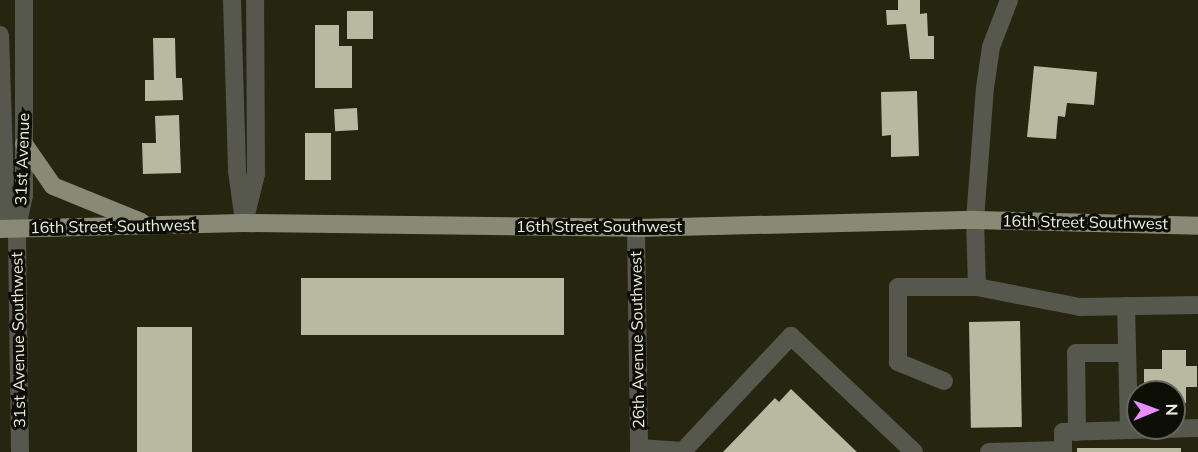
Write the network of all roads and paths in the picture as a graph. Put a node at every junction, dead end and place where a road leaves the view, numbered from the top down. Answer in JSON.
{"nodes":[{"id":1,"x":24,"y":0,"type":"edge"},
{"id":2,"x":232,"y":0,"type":"edge"},
{"id":3,"x":255,"y":0,"type":"edge"},
{"id":4,"x":1009,"y":0,"type":"edge"},
{"id":5,"x":0,"y":35,"type":"edge"},
{"id":6,"x":24,"y":144,"type":"junction"},
{"id":7,"x":975,"y":220,"type":"junction"},
{"id":8,"x":244,"y":223,"type":"junction"},
{"id":9,"x":152,"y":225,"type":"junction"},
{"id":10,"x":1198,"y":225,"type":"edge"},
{"id":11,"x":9,"y":228,"type":"edge"},
{"id":12,"x":636,"y":228,"type":"junction"},
{"id":13,"x":977,"y":286,"type":"junction"},
{"id":14,"x":1198,"y":305,"type":"edge"},
{"id":15,"x":1126,"y":306,"type":"junction"},
{"id":16,"x":1127,"y":353,"type":"junction"},
{"id":17,"x":1128,"y":380,"type":"edge"},
{"id":18,"x":944,"y":381,"type":"dead end"},
{"id":19,"x":1126,"y":430,"type":"edge"},
{"id":20,"x":1077,"y":432,"type":"junction"},
{"id":21,"x":639,"y":450,"type":"edge"},
{"id":22,"x":683,"y":451,"type":"edge"},
{"id":23,"x":1063,"y":451,"type":"edge"},
{"id":24,"x":20,"y":452,"type":"edge"},
{"id":25,"x":914,"y":452,"type":"edge"},
{"id":26,"x":989,"y":452,"type":"edge"}],
"edges":[{"from":1,"to":6,"type":"street","name":"31st Avenue"},
{"from":2,"to":8,"type":"street"},
{"from":3,"to":8,"type":"street"},
{"from":4,"to":7,"type":"street"},
{"from":5,"to":11,"type":"street","name":"31st Avenue"},
{"from":6,"to":9,"type":"main road"},
{"from":6,"to":11,"type":"street","name":"31st Avenue"},
{"from":7,"to":10,"type":"main road","name":"16th Street Southwest"},
{"from":7,"to":12,"type":"main road","name":"16th Street Southwest"},
{"from":7,"to":13,"type":"street"},
{"from":8,"to":9,"type":"main road","name":"16th Street Southwest"},
{"from":8,"to":12,"type":"main road","name":"16th Street Southwest"},
{"from":9,"to":11,"type":"main road","name":"16th Street Southwest"},
{"from":11,"to":24,"type":"street","name":"31st Avenue Southwest"},
{"from":12,"to":21,"type":"street","name":"26th Avenue Southwest"},
{"from":13,"to":15,"type":"street"},
{"from":13,"to":18,"type":"street"},
{"from":14,"to":15,"type":"street"},
{"from":15,"to":16,"type":"street"},
{"from":16,"to":17,"type":"street"},
{"from":16,"to":20,"type":"street"},
{"from":19,"to":20,"type":"street"},
{"from":20,"to":23,"type":"street"},
{"from":21,"to":22,"type":"street"},
{"from":22,"to":25,"type":"street"},
{"from":23,"to":26,"type":"street"}]}
